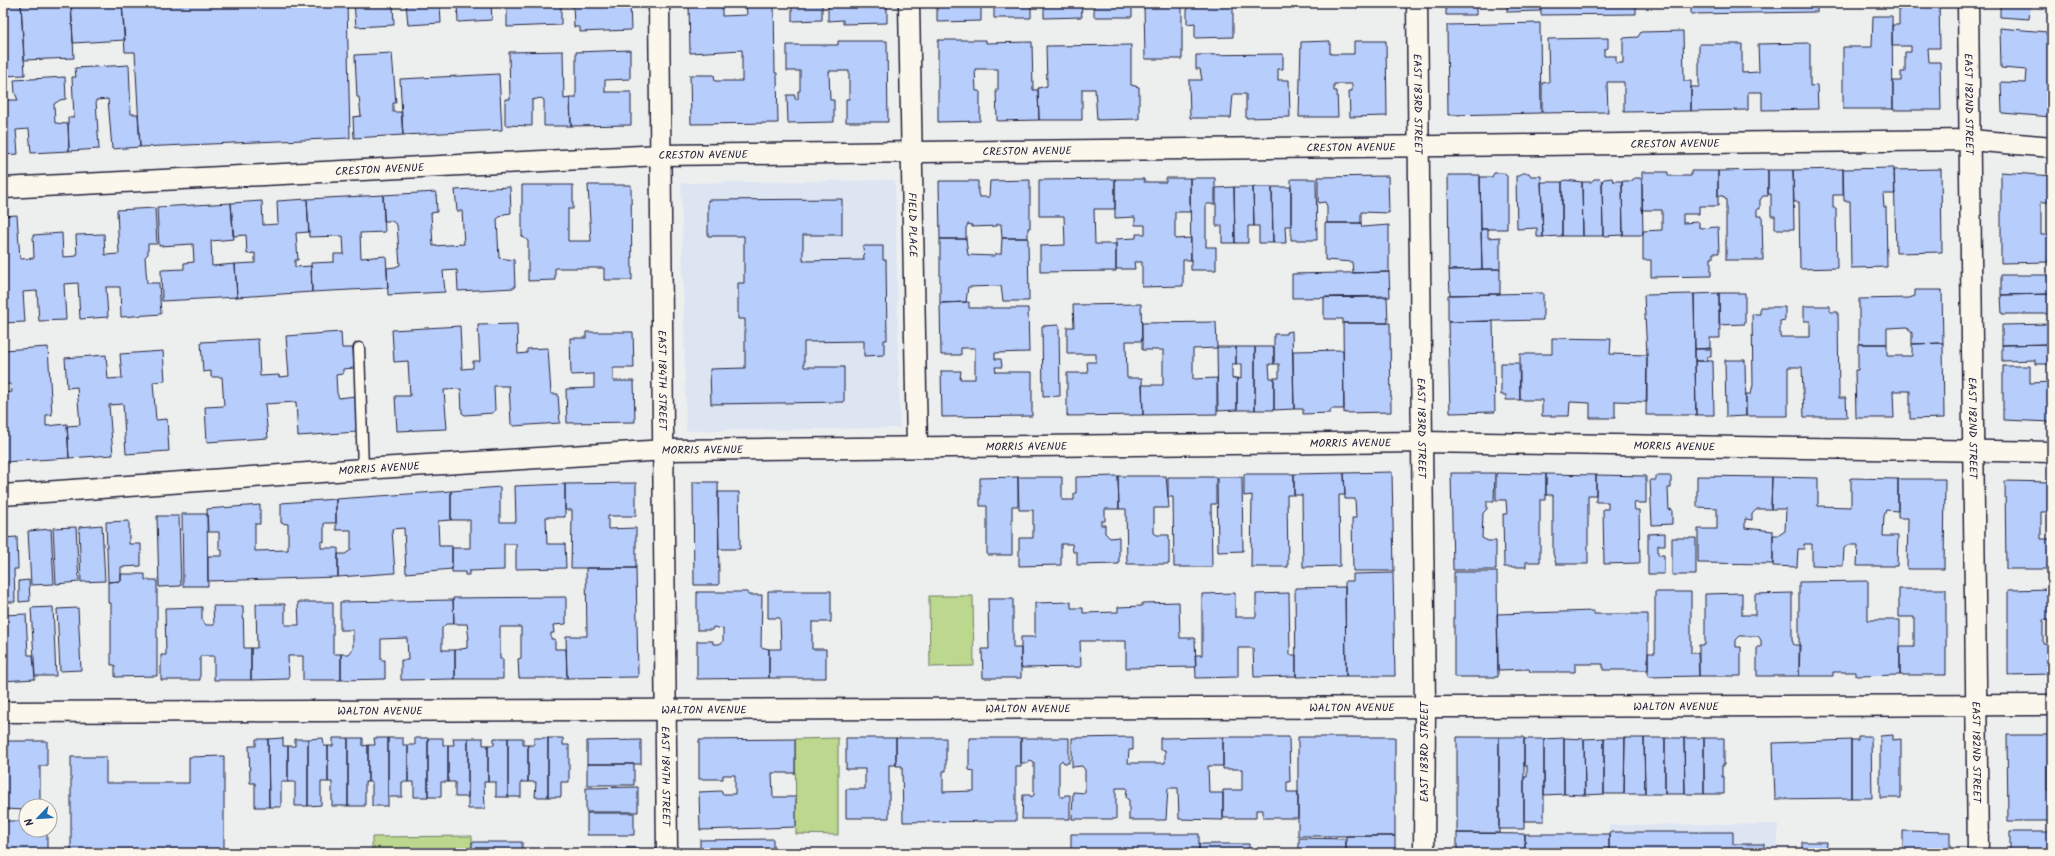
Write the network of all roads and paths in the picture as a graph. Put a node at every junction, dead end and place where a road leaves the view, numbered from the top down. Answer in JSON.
{"nodes":[{"id":1,"x":659,"y":3,"type":"edge"},
{"id":2,"x":910,"y":3,"type":"edge"},
{"id":3,"x":1417,"y":3,"type":"edge"},
{"id":4,"x":1968,"y":3,"type":"edge"},
{"id":5,"x":1970,"y":140,"type":"junction"},
{"id":6,"x":1418,"y":145,"type":"junction"},
{"id":7,"x":2052,"y":147,"type":"edge"},
{"id":8,"x":912,"y":152,"type":"junction"},
{"id":9,"x":661,"y":155,"type":"junction"},
{"id":10,"x":3,"y":188,"type":"edge"},
{"id":11,"x":359,"y":348,"type":"dead end"},
{"id":12,"x":1422,"y":442,"type":"junction"},
{"id":13,"x":917,"y":447,"type":"junction"},
{"id":14,"x":665,"y":450,"type":"junction"},
{"id":15,"x":1974,"y":450,"type":"junction"},
{"id":16,"x":2052,"y":452,"type":"edge"},
{"id":17,"x":363,"y":469,"type":"junction"},
{"id":18,"x":3,"y":495,"type":"edge"},
{"id":19,"x":1977,"y":705,"type":"junction"},
{"id":20,"x":2052,"y":705,"type":"edge"},
{"id":21,"x":1424,"y":706,"type":"junction"},
{"id":22,"x":665,"y":711,"type":"junction"},
{"id":23,"x":3,"y":712,"type":"edge"},
{"id":24,"x":667,"y":853,"type":"edge"},
{"id":25,"x":1424,"y":853,"type":"edge"},
{"id":26,"x":1978,"y":853,"type":"edge"}],
"edges":[{"from":1,"to":9,"type":"street","name":"EAST 184TH STREET"},
{"from":2,"to":8,"type":"street","name":"FIELD PLACE"},
{"from":3,"to":6,"type":"street","name":"EAST 183RD STREET"},
{"from":4,"to":5,"type":"street","name":"EAST 182ND STREET"},
{"from":5,"to":6,"type":"street","name":"CRESTON AVENUE"},
{"from":5,"to":7,"type":"street","name":"CRESTON AVENUE"},
{"from":5,"to":15,"type":"street","name":"EAST 182ND STREET"},
{"from":6,"to":8,"type":"street","name":"CRESTON AVENUE"},
{"from":6,"to":12,"type":"street","name":"EAST 183RD STREET"},
{"from":8,"to":9,"type":"street","name":"CRESTON AVENUE"},
{"from":8,"to":13,"type":"street","name":"FIELD PLACE"},
{"from":9,"to":10,"type":"street","name":"CRESTON AVENUE"},
{"from":9,"to":14,"type":"street","name":"EAST 184TH STREET"},
{"from":11,"to":17,"type":"lane"},
{"from":12,"to":13,"type":"street","name":"MORRIS AVENUE"},
{"from":12,"to":15,"type":"street","name":"MORRIS AVENUE"},
{"from":12,"to":21,"type":"street","name":"EAST 183RD STREET"},
{"from":13,"to":14,"type":"street","name":"MORRIS AVENUE"},
{"from":14,"to":17,"type":"street","name":"MORRIS AVENUE"},
{"from":14,"to":22,"type":"street","name":"EAST 184TH STREET"},
{"from":15,"to":16,"type":"street","name":"MORRIS AVENUE"},
{"from":15,"to":19,"type":"street","name":"EAST 182ND STREET"},
{"from":17,"to":18,"type":"street","name":"MORRIS AVENUE"},
{"from":19,"to":20,"type":"street","name":"WALTON AVENUE"},
{"from":19,"to":21,"type":"street","name":"WALTON AVENUE"},
{"from":19,"to":26,"type":"street","name":"EAST 182ND STREET"},
{"from":21,"to":22,"type":"street","name":"WALTON AVENUE"},
{"from":21,"to":25,"type":"street","name":"EAST 183RD STREET"},
{"from":22,"to":23,"type":"street","name":"WALTON AVENUE"},
{"from":22,"to":24,"type":"street","name":"EAST 184TH STREET"}]}
